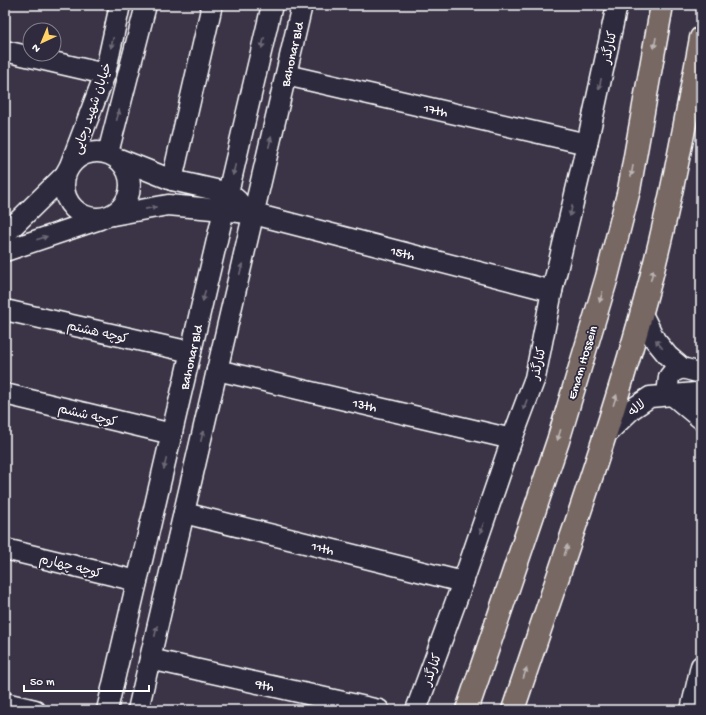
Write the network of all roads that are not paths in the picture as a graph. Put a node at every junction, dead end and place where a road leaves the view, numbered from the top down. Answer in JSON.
{"nodes":[{"id":1,"x":120,"y":5,"type":"edge"},
{"id":2,"x":146,"y":5,"type":"edge"},
{"id":3,"x":212,"y":5,"type":"edge"},
{"id":4,"x":272,"y":5,"type":"edge"},
{"id":5,"x":302,"y":5,"type":"edge"},
{"id":6,"x":617,"y":5,"type":"edge"},
{"id":7,"x":662,"y":5,"type":"edge"},
{"id":8,"x":701,"y":38,"type":"edge"},
{"id":9,"x":5,"y":50,"type":"edge"},
{"id":10,"x":105,"y":74,"type":"junction"},
{"id":11,"x":286,"y":75,"type":"junction"},
{"id":12,"x":587,"y":144,"type":"junction"},
{"id":13,"x":113,"y":156,"type":"junction"},
{"id":14,"x":68,"y":169,"type":"junction"},
{"id":15,"x":172,"y":180,"type":"junction"},
{"id":16,"x":226,"y":202,"type":"junction"},
{"id":17,"x":5,"y":211,"type":"edge"},
{"id":18,"x":254,"y":214,"type":"junction"},
{"id":19,"x":24,"y":215,"type":"junction"},
{"id":20,"x":107,"y":217,"type":"junction"},
{"id":21,"x":5,"y":234,"type":"edge"},
{"id":22,"x":5,"y":251,"type":"edge"},
{"id":23,"x":552,"y":291,"type":"junction"},
{"id":24,"x":5,"y":310,"type":"edge"},
{"id":25,"x":641,"y":312,"type":"junction"},
{"id":26,"x":191,"y":352,"type":"junction"},
{"id":27,"x":218,"y":370,"type":"junction"},
{"id":28,"x":692,"y":371,"type":"edge"},
{"id":29,"x":701,"y":393,"type":"edge"},
{"id":30,"x":5,"y":394,"type":"edge"},
{"id":31,"x":671,"y":394,"type":"junction"},
{"id":32,"x":701,"y":419,"type":"edge"},
{"id":33,"x":172,"y":434,"type":"junction"},
{"id":34,"x":603,"y":437,"type":"junction"},
{"id":35,"x":512,"y":439,"type":"junction"},
{"id":36,"x":184,"y":512,"type":"junction"},
{"id":37,"x":5,"y":549,"type":"edge"},
{"id":38,"x":137,"y":581,"type":"junction"},
{"id":39,"x":463,"y":582,"type":"junction"},
{"id":40,"x":150,"y":658,"type":"junction"},
{"id":41,"x":701,"y":666,"type":"edge"},
{"id":42,"x":5,"y":703,"type":"edge"},
{"id":43,"x":35,"y":710,"type":"edge"},
{"id":44,"x":107,"y":710,"type":"edge"},
{"id":45,"x":138,"y":710,"type":"edge"},
{"id":46,"x":379,"y":710,"type":"edge"},
{"id":47,"x":416,"y":710,"type":"edge"},
{"id":48,"x":467,"y":710,"type":"edge"},
{"id":49,"x":513,"y":710,"type":"edge"},
{"id":50,"x":691,"y":710,"type":"edge"}],
"edges":[{"from":1,"to":10,"type":"street","name":"خیابان شهید رجایی","one_way":true},
{"from":13,"to":2,"type":"street","name":"خیابان شهید رجایی","one_way":true},
{"from":3,"to":15,"type":"street"},
{"from":4,"to":16,"type":"street","name":"Bahonar Bld","one_way":true},
{"from":5,"to":11,"type":"street","name":"Bahonar Bld"},
{"from":6,"to":12,"type":"street","name":"کنارگذر","one_way":true},
{"from":7,"to":48,"type":"main road","name":"Emam Hossein","one_way":true},
{"from":25,"to":8,"type":"main road","one_way":true},
{"from":9,"to":10,"type":"street"},
{"from":10,"to":14,"type":"street","name":"خیابان شهید رجایی"},
{"from":11,"to":12,"type":"street","name":"17th"},
{"from":18,"to":11,"type":"street","name":"Bahonar Bld","one_way":true},
{"from":12,"to":23,"type":"street","name":"کنارگذر","one_way":true},
{"from":13,"to":14,"type":"street"},
{"from":13,"to":15,"type":"street"},
{"from":13,"to":20,"type":"street"},
{"from":14,"to":19,"type":"street"},
{"from":14,"to":20,"type":"street"},
{"from":15,"to":16,"type":"street"},
{"from":16,"to":18,"type":"street"},
{"from":20,"to":16,"type":"street","one_way":true},
{"from":16,"to":26,"type":"street","name":"Bahonar Bld","one_way":true},
{"from":17,"to":19,"type":"street"},
{"from":18,"to":23,"type":"street","name":"15th"},
{"from":27,"to":18,"type":"street","name":"Bahonar Bld","one_way":true},
{"from":19,"to":21,"type":"street"},
{"from":22,"to":20,"type":"street","one_way":true},
{"from":23,"to":35,"type":"street","name":"کنارگذر","one_way":true},
{"from":24,"to":26,"type":"street","name":"کوچه هشتم"},
{"from":28,"to":25,"type":"street","one_way":true},
{"from":34,"to":25,"type":"main road","one_way":true},
{"from":26,"to":33,"type":"street","name":"Bahonar Bld"},
{"from":27,"to":35,"type":"street","name":"13th"},
{"from":36,"to":27,"type":"street","name":"Bahonar Bld","one_way":true},
{"from":28,"to":31,"type":"street"},
{"from":29,"to":31,"type":"street","name":"لاله"},
{"from":30,"to":33,"type":"street","name":"کوچه ششم"},
{"from":31,"to":32,"type":"street"},
{"from":31,"to":34,"type":"street","name":"لاله"},
{"from":33,"to":38,"type":"street","name":"Bahonar Bld","one_way":true},
{"from":49,"to":34,"type":"main road","one_way":true},
{"from":35,"to":39,"type":"street","name":"کنارگذر","one_way":true},
{"from":36,"to":39,"type":"street","name":"11th"},
{"from":40,"to":36,"type":"street","name":"Bahonar Bld","one_way":true},
{"from":37,"to":38,"type":"street","name":"کوچه چهارم"},
{"from":38,"to":44,"type":"street","name":"Bahonar Bld"},
{"from":39,"to":47,"type":"street","name":"کنارگذر"},
{"from":40,"to":45,"type":"street","name":"Bahonar Bld"},
{"from":40,"to":46,"type":"street","name":"9th"},
{"from":41,"to":50,"type":"street"},
{"from":42,"to":43,"type":"street"}]}
